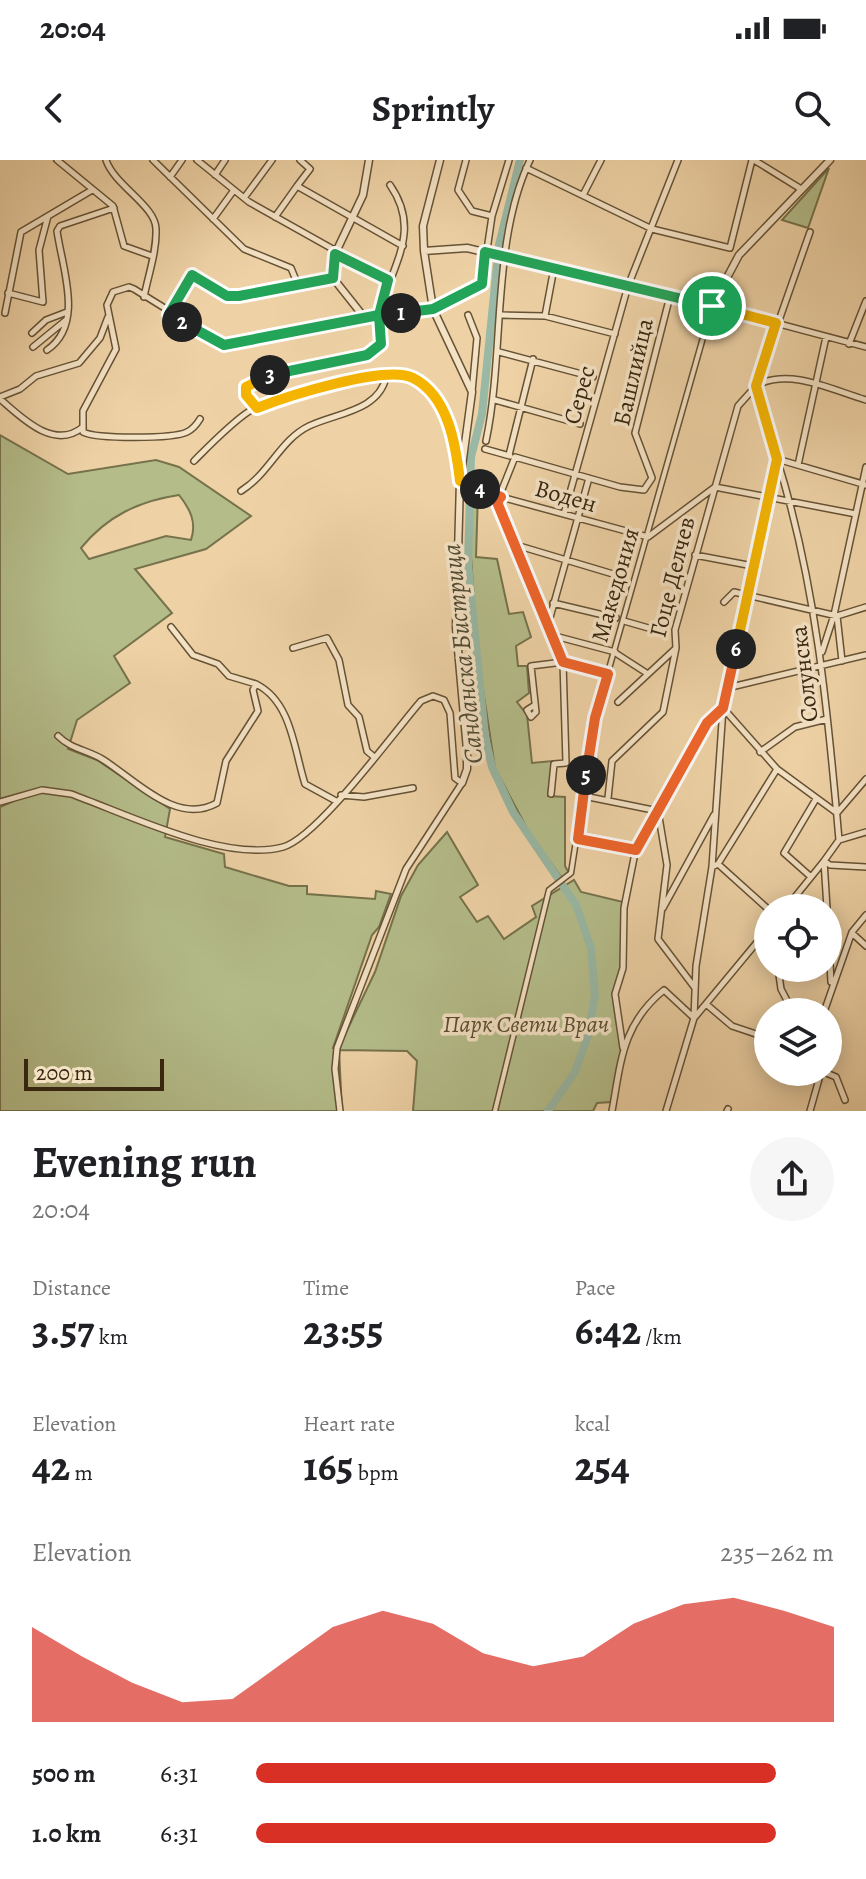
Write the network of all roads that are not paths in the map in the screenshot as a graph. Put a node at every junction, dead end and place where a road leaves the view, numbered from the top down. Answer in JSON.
{"nodes":[{"id":1,"x":57,"y":160,"type":"edge"},
{"id":2,"x":106,"y":160,"type":"edge"},
{"id":3,"x":153,"y":160,"type":"edge"},
{"id":4,"x":182,"y":160,"type":"edge"},
{"id":5,"x":197,"y":160,"type":"edge"},
{"id":6,"x":225,"y":160,"type":"edge"},
{"id":7,"x":272,"y":160,"type":"edge"},
{"id":8,"x":300,"y":160,"type":"edge"},
{"id":9,"x":314,"y":160,"type":"edge"},
{"id":10,"x":369,"y":160,"type":"edge"},
{"id":11,"x":440,"y":160,"type":"edge"},
{"id":12,"x":466,"y":160,"type":"edge"},
{"id":13,"x":530,"y":160,"type":"edge"},
{"id":14,"x":601,"y":160,"type":"edge"},
{"id":15,"x":670,"y":160,"type":"edge"},
{"id":16,"x":753,"y":160,"type":"edge"},
{"id":17,"x":830,"y":160,"type":"edge"},
{"id":18,"x":678,"y":162,"type":"edge"},
{"id":19,"x":508,"y":163,"type":"edge"},
{"id":20,"x":526,"y":168,"type":"junction"},
{"id":21,"x":310,"y":169,"type":"junction"},
{"id":22,"x":215,"y":175,"type":"junction"},
{"id":23,"x":170,"y":177,"type":"junction"},
{"id":24,"x":390,"y":185,"type":"dead end"},
{"id":25,"x":297,"y":186,"type":"junction"},
{"id":26,"x":801,"y":189,"type":"junction"},
{"id":27,"x":92,"y":190,"type":"junction"},
{"id":28,"x":234,"y":190,"type":"junction"},
{"id":29,"x":583,"y":195,"type":"junction"},
{"id":30,"x":244,"y":198,"type":"junction"},
{"id":31,"x":114,"y":208,"type":"junction"},
{"id":32,"x":48,"y":215,"type":"junction"},
{"id":33,"x":492,"y":216,"type":"junction"},
{"id":34,"x":275,"y":217,"type":"junction"},
{"id":35,"x":213,"y":219,"type":"junction"},
{"id":36,"x":350,"y":219,"type":"junction"},
{"id":37,"x":652,"y":229,"type":"junction"},
{"id":38,"x":810,"y":232,"type":"dead end"},
{"id":39,"x":403,"y":246,"type":"junction"},
{"id":40,"x":424,"y":251,"type":"junction"},
{"id":41,"x":487,"y":252,"type":"junction"},
{"id":42,"x":335,"y":254,"type":"junction"},
{"id":43,"x":152,"y":256,"type":"junction"},
{"id":44,"x":504,"y":256,"type":"junction"},
{"id":45,"x":554,"y":268,"type":"junction"},
{"id":46,"x":333,"y":278,"type":"junction"},
{"id":47,"x":388,"y":280,"type":"junction"},
{"id":48,"x":298,"y":285,"type":"junction"},
{"id":49,"x":628,"y":286,"type":"junction"},
{"id":50,"x":8,"y":293,"type":"junction"},
{"id":51,"x":670,"y":296,"type":"junction"},
{"id":52,"x":144,"y":297,"type":"junction"},
{"id":53,"x":866,"y":301,"type":"edge"},
{"id":54,"x":712,"y":306,"type":"junction"},
{"id":55,"x":433,"y":309,"type":"junction"},
{"id":56,"x":5,"y":313,"type":"dead end"},
{"id":57,"x":169,"y":314,"type":"junction"},
{"id":58,"x":67,"y":315,"type":"junction"},
{"id":59,"x":379,"y":315,"type":"junction"},
{"id":60,"x":468,"y":315,"type":"dead end"},
{"id":61,"x":502,"y":315,"type":"junction"},
{"id":62,"x":108,"y":316,"type":"junction"},
{"id":63,"x":545,"y":316,"type":"junction"},
{"id":64,"x":364,"y":317,"type":"junction"},
{"id":65,"x":776,"y":323,"type":"junction"},
{"id":66,"x":32,"y":333,"type":"dead end"},
{"id":67,"x":615,"y":334,"type":"junction"},
{"id":68,"x":826,"y":337,"type":"junction"},
{"id":69,"x":849,"y":344,"type":"junction"},
{"id":70,"x":33,"y":347,"type":"dead end"},
{"id":71,"x":866,"y":347,"type":"edge"},
{"id":72,"x":47,"y":350,"type":"dead end"},
{"id":73,"x":499,"y":352,"type":"junction"},
{"id":74,"x":533,"y":359,"type":"junction"},
{"id":75,"x":386,"y":377,"type":"junction"},
{"id":76,"x":593,"y":377,"type":"dead end"},
{"id":77,"x":813,"y":384,"type":"junction"},
{"id":78,"x":756,"y":386,"type":"junction"},
{"id":79,"x":472,"y":392,"type":"junction"},
{"id":80,"x":0,"y":398,"type":"edge"},
{"id":81,"x":495,"y":400,"type":"junction"},
{"id":82,"x":866,"y":400,"type":"edge"},
{"id":83,"x":257,"y":408,"type":"junction"},
{"id":84,"x":520,"y":409,"type":"junction"},
{"id":85,"x":200,"y":419,"type":"dead end"},
{"id":86,"x":580,"y":424,"type":"dead end"},
{"id":87,"x":83,"y":427,"type":"junction"},
{"id":88,"x":512,"y":456,"type":"junction"},
{"id":89,"x":777,"y":459,"type":"junction"},
{"id":90,"x":194,"y":461,"type":"dead end"},
{"id":91,"x":798,"y":465,"type":"junction"},
{"id":92,"x":866,"y":467,"type":"edge"},
{"id":93,"x":573,"y":474,"type":"junction"},
{"id":94,"x":589,"y":478,"type":"junction"},
{"id":95,"x":463,"y":482,"type":"junction"},
{"id":96,"x":864,"y":484,"type":"edge"},
{"id":97,"x":715,"y":487,"type":"junction"},
{"id":98,"x":241,"y":491,"type":"dead end"},
{"id":99,"x":501,"y":497,"type":"junction"},
{"id":100,"x":767,"y":499,"type":"junction"},
{"id":101,"x":790,"y":503,"type":"junction"},
{"id":102,"x":564,"y":514,"type":"junction"},
{"id":103,"x":856,"y":514,"type":"junction"},
{"id":104,"x":578,"y":518,"type":"junction"},
{"id":105,"x":648,"y":537,"type":"junction"},
{"id":106,"x":515,"y":545,"type":"junction"},
{"id":107,"x":695,"y":555,"type":"junction"},
{"id":108,"x":566,"y":559,"type":"junction"},
{"id":109,"x":753,"y":566,"type":"junction"},
{"id":110,"x":623,"y":577,"type":"dead end"},
{"id":111,"x":748,"y":595,"type":"junction"},
{"id":112,"x":724,"y":602,"type":"dead end"},
{"id":113,"x":553,"y":603,"type":"junction"},
{"id":114,"x":866,"y":607,"type":"edge"},
{"id":115,"x":814,"y":611,"type":"junction"},
{"id":116,"x":835,"y":616,"type":"junction"},
{"id":117,"x":616,"y":618,"type":"dead end"},
{"id":118,"x":624,"y":621,"type":"junction"},
{"id":119,"x":549,"y":622,"type":"junction"},
{"id":120,"x":171,"y":627,"type":"dead end"},
{"id":121,"x":652,"y":629,"type":"dead end"},
{"id":122,"x":554,"y":636,"type":"junction"},
{"id":123,"x":293,"y":648,"type":"dead end"},
{"id":124,"x":676,"y":648,"type":"junction"},
{"id":125,"x":616,"y":653,"type":"junction"},
{"id":126,"x":866,"y":655,"type":"edge"},
{"id":127,"x":820,"y":657,"type":"junction"},
{"id":128,"x":842,"y":661,"type":"junction"},
{"id":129,"x":563,"y":662,"type":"junction"},
{"id":130,"x":821,"y":666,"type":"junction"},
{"id":131,"x":608,"y":674,"type":"junction"},
{"id":132,"x":648,"y":674,"type":"junction"},
{"id":133,"x":256,"y":684,"type":"junction"},
{"id":134,"x":727,"y":688,"type":"junction"},
{"id":135,"x":618,"y":702,"type":"dead end"},
{"id":136,"x":535,"y":705,"type":"dead end"},
{"id":137,"x":723,"y":708,"type":"junction"},
{"id":138,"x":827,"y":719,"type":"junction"},
{"id":139,"x":58,"y":736,"type":"dead end"},
{"id":140,"x":760,"y":752,"type":"junction"},
{"id":141,"x":373,"y":756,"type":"junction"},
{"id":142,"x":777,"y":769,"type":"junction"},
{"id":143,"x":866,"y":779,"type":"edge"},
{"id":144,"x":462,"y":783,"type":"junction"},
{"id":145,"x":413,"y":788,"type":"dead end"},
{"id":146,"x":551,"y":794,"type":"dead end"},
{"id":147,"x":341,"y":795,"type":"junction"},
{"id":148,"x":584,"y":796,"type":"junction"},
{"id":149,"x":608,"y":798,"type":"junction"},
{"id":150,"x":816,"y":799,"type":"junction"},
{"id":151,"x":336,"y":801,"type":"junction"},
{"id":152,"x":0,"y":802,"type":"edge"},
{"id":153,"x":658,"y":811,"type":"junction"},
{"id":154,"x":837,"y":813,"type":"junction"},
{"id":155,"x":715,"y":814,"type":"junction"},
{"id":156,"x":866,"y":832,"type":"edge"},
{"id":157,"x":578,"y":839,"type":"junction"},
{"id":158,"x":839,"y":840,"type":"junction"},
{"id":159,"x":636,"y":850,"type":"junction"},
{"id":160,"x":824,"y":861,"type":"junction"},
{"id":161,"x":715,"y":866,"type":"junction"},
{"id":162,"x":866,"y":867,"type":"edge"},
{"id":163,"x":811,"y":877,"type":"junction"},
{"id":164,"x":797,"y":894,"type":"edge"},
{"id":165,"x":826,"y":894,"type":"edge"},
{"id":166,"x":754,"y":898,"type":"edge"},
{"id":167,"x":661,"y":910,"type":"junction"},
{"id":168,"x":866,"y":915,"type":"edge"},
{"id":169,"x":852,"y":932,"type":"junction"},
{"id":170,"x":754,"y":946,"type":"edge"},
{"id":171,"x":866,"y":946,"type":"edge"},
{"id":172,"x":831,"y":983,"type":"joint"},
{"id":173,"x":695,"y":989,"type":"junction"},
{"id":174,"x":827,"y":998,"type":"edge"},
{"id":175,"x":706,"y":1004,"type":"junction"},
{"id":176,"x":694,"y":1018,"type":"junction"},
{"id":177,"x":754,"y":1033,"type":"edge"},
{"id":178,"x":623,"y":1048,"type":"junction"},
{"id":179,"x":818,"y":1086,"type":"edge"},
{"id":180,"x":840,"y":1086,"type":"edge"},
{"id":181,"x":845,"y":1100,"type":"dead end"},
{"id":182,"x":340,"y":1111,"type":"edge"},
{"id":183,"x":495,"y":1111,"type":"edge"},
{"id":184,"x":612,"y":1111,"type":"edge"},
{"id":185,"x":666,"y":1111,"type":"edge"},
{"id":186,"x":810,"y":1111,"type":"edge"}],
"edges":[{"from":1,"to":27,"type":"street"},
{"from":2,"to":43,"type":"street"},
{"from":3,"to":23,"type":"street"},
{"from":4,"to":23,"type":"street"},
{"from":5,"to":22,"type":"street"},
{"from":6,"to":22,"type":"street"},
{"from":7,"to":30,"type":"street"},
{"from":8,"to":21,"type":"street"},
{"from":9,"to":21,"type":"street"},
{"from":10,"to":36,"type":"street"},
{"from":11,"to":40,"type":"street"},
{"from":12,"to":33,"type":"street"},
{"from":13,"to":20,"type":"street"},
{"from":14,"to":29,"type":"street"},
{"from":15,"to":18,"type":"street"},
{"from":16,"to":26,"type":"street"},
{"from":16,"to":37,"type":"street"},
{"from":17,"to":26,"type":"street"},
{"from":18,"to":37,"type":"street","name":"Серес"},
{"from":19,"to":33,"type":"street"},
{"from":20,"to":29,"type":"street"},
{"from":20,"to":44,"type":"street"},
{"from":21,"to":25,"type":"street"},
{"from":22,"to":28,"type":"street"},
{"from":23,"to":35,"type":"street"},
{"from":24,"to":39,"type":"street"},
{"from":25,"to":34,"type":"street"},
{"from":25,"to":36,"type":"street"},
{"from":26,"to":54,"type":"street"},
{"from":27,"to":31,"type":"street"},
{"from":27,"to":32,"type":"street"},
{"from":28,"to":30,"type":"street"},
{"from":28,"to":35,"type":"street"},
{"from":29,"to":37,"type":"street"},
{"from":30,"to":34,"type":"street"},
{"from":31,"to":43,"type":"street"},
{"from":31,"to":58,"type":"street"},
{"from":32,"to":50,"type":"street"},
{"from":32,"to":50,"type":"street"},
{"from":33,"to":41,"type":"street"},
{"from":34,"to":42,"type":"street"},
{"from":35,"to":48,"type":"street"},
{"from":36,"to":39,"type":"street"},
{"from":36,"to":42,"type":"street"},
{"from":37,"to":49,"type":"street","name":"Серес"},
{"from":38,"to":65,"type":"street","name":"Гоце Делчев"},
{"from":39,"to":47,"type":"street"},
{"from":40,"to":41,"type":"street"},
{"from":40,"to":55,"type":"street"},
{"from":41,"to":44,"type":"street"},
{"from":41,"to":55,"type":"street"},
{"from":42,"to":46,"type":"street"},
{"from":42,"to":47,"type":"street"},
{"from":43,"to":52,"type":"street"},
{"from":44,"to":45,"type":"street"},
{"from":44,"to":61,"type":"street"},
{"from":45,"to":49,"type":"street"},
{"from":45,"to":63,"type":"street"},
{"from":46,"to":48,"type":"street"},
{"from":46,"to":64,"type":"street"},
{"from":47,"to":59,"type":"street"},
{"from":48,"to":57,"type":"street"},
{"from":49,"to":51,"type":"street"},
{"from":49,"to":67,"type":"street","name":"Серес"},
{"from":50,"to":56,"type":"street"},
{"from":51,"to":54,"type":"street"},
{"from":51,"to":94,"type":"street","name":"Башлийца"},
{"from":52,"to":57,"type":"street"},
{"from":52,"to":62,"type":"street"},
{"from":53,"to":69,"type":"street"},
{"from":54,"to":65,"type":"street"},
{"from":54,"to":105,"type":"street","name":"Македония"},
{"from":55,"to":59,"type":"street"},
{"from":55,"to":79,"type":"street"},
{"from":57,"to":64,"type":"street"},
{"from":58,"to":66,"type":"street"},
{"from":58,"to":70,"type":"street"},
{"from":58,"to":72,"type":"street"},
{"from":59,"to":64,"type":"street"},
{"from":59,"to":83,"type":"street"},
{"from":60,"to":79,"type":"street"},
{"from":61,"to":63,"type":"street"},
{"from":61,"to":73,"type":"street"},
{"from":62,"to":80,"type":"street"},
{"from":62,"to":87,"type":"street"},
{"from":63,"to":67,"type":"street"},
{"from":65,"to":68,"type":"street"},
{"from":65,"to":78,"type":"street","name":"Гоце Делчев"},
{"from":67,"to":93,"type":"street","name":"Серес"},
{"from":68,"to":69,"type":"street"},
{"from":68,"to":77,"type":"street"},
{"from":69,"to":71,"type":"street"},
{"from":73,"to":74,"type":"street"},
{"from":73,"to":81,"type":"street"},
{"from":74,"to":76,"type":"street"},
{"from":74,"to":84,"type":"street"},
{"from":75,"to":83,"type":"street"},
{"from":75,"to":95,"type":"street"},
{"from":75,"to":98,"type":"street"},
{"from":77,"to":78,"type":"street"},
{"from":77,"to":82,"type":"street"},
{"from":77,"to":91,"type":"street"},
{"from":78,"to":89,"type":"street","name":"Солунска"},
{"from":78,"to":97,"type":"street","name":"Гоце Делчев"},
{"from":79,"to":95,"type":"street"},
{"from":80,"to":87,"type":"street"},
{"from":81,"to":84,"type":"street"},
{"from":81,"to":88,"type":"street"},
{"from":83,"to":90,"type":"street"},
{"from":84,"to":86,"type":"street"},
{"from":84,"to":88,"type":"street"},
{"from":85,"to":87,"type":"street"},
{"from":88,"to":93,"type":"street"},
{"from":88,"to":99,"type":"street"},
{"from":89,"to":91,"type":"street"},
{"from":89,"to":100,"type":"street"},
{"from":89,"to":101,"type":"street","name":"Солунска"},
{"from":91,"to":96,"type":"street"},
{"from":92,"to":96,"type":"street"},
{"from":93,"to":94,"type":"street"},
{"from":93,"to":102,"type":"street","name":"Серес"},
{"from":94,"to":104,"type":"street"},
{"from":95,"to":99,"type":"street","name":"Воден"},
{"from":95,"to":144,"type":"street"},
{"from":96,"to":103,"type":"street"},
{"from":97,"to":100,"type":"street"},
{"from":97,"to":105,"type":"street"},
{"from":97,"to":107,"type":"street","name":"Гоце Делчев"},
{"from":99,"to":102,"type":"street","name":"Воден"},
{"from":99,"to":106,"type":"street"},
{"from":100,"to":101,"type":"street"},
{"from":100,"to":109,"type":"street"},
{"from":101,"to":103,"type":"street"},
{"from":101,"to":115,"type":"street","name":"Солунска"},
{"from":102,"to":104,"type":"street","name":"Воден"},
{"from":103,"to":116,"type":"street"},
{"from":104,"to":105,"type":"street","name":"Воден"},
{"from":104,"to":108,"type":"street"},
{"from":105,"to":118,"type":"street","name":"Македония"},
{"from":106,"to":108,"type":"street"},
{"from":106,"to":119,"type":"street"},
{"from":107,"to":109,"type":"street"},
{"from":107,"to":124,"type":"street","name":"Гоце Делчев"},
{"from":108,"to":110,"type":"street"},
{"from":108,"to":113,"type":"street"},
{"from":109,"to":111,"type":"street"},
{"from":111,"to":112,"type":"street"},
{"from":111,"to":115,"type":"street"},
{"from":111,"to":134,"type":"street"},
{"from":113,"to":117,"type":"street"},
{"from":113,"to":119,"type":"street"},
{"from":114,"to":116,"type":"street"},
{"from":115,"to":116,"type":"street"},
{"from":115,"to":127,"type":"street","name":"Солунска"},
{"from":116,"to":127,"type":"street"},
{"from":116,"to":128,"type":"street"},
{"from":118,"to":121,"type":"street"},
{"from":118,"to":125,"type":"street","name":"Македония"},
{"from":119,"to":122,"type":"street"},
{"from":120,"to":133,"type":"street"},
{"from":122,"to":125,"type":"street"},
{"from":122,"to":129,"type":"street"},
{"from":123,"to":141,"type":"street"},
{"from":124,"to":132,"type":"street","name":"Гоце Делчев"},
{"from":124,"to":149,"type":"street"},
{"from":125,"to":131,"type":"street","name":"Македония"},
{"from":125,"to":132,"type":"street"},
{"from":126,"to":128,"type":"street"},
{"from":127,"to":130,"type":"street","name":"Солунска"},
{"from":128,"to":130,"type":"street"},
{"from":129,"to":131,"type":"street"},
{"from":129,"to":136,"type":"street"},
{"from":129,"to":146,"type":"street"},
{"from":130,"to":134,"type":"street"},
{"from":130,"to":138,"type":"street","name":"Солунска"},
{"from":131,"to":148,"type":"street","name":"Македония"},
{"from":132,"to":135,"type":"street","name":"Гоце Делчев"},
{"from":133,"to":139,"type":"street"},
{"from":133,"to":151,"type":"street"},
{"from":134,"to":137,"type":"street"},
{"from":137,"to":140,"type":"street"},
{"from":137,"to":153,"type":"street"},
{"from":137,"to":155,"type":"street"},
{"from":138,"to":140,"type":"street"},
{"from":138,"to":154,"type":"street","name":"Солунска"},
{"from":140,"to":142,"type":"street"},
{"from":141,"to":144,"type":"street"},
{"from":141,"to":147,"type":"street"},
{"from":142,"to":150,"type":"street"},
{"from":142,"to":161,"type":"street"},
{"from":143,"to":154,"type":"street"},
{"from":144,"to":182,"type":"street"},
{"from":145,"to":147,"type":"street"},
{"from":147,"to":151,"type":"street"},
{"from":148,"to":149,"type":"street"},
{"from":148,"to":157,"type":"street","name":"Македония"},
{"from":149,"to":153,"type":"street"},
{"from":150,"to":154,"type":"street"},
{"from":150,"to":163,"type":"street"},
{"from":151,"to":152,"type":"street"},
{"from":153,"to":159,"type":"street"},
{"from":153,"to":167,"type":"street"},
{"from":154,"to":158,"type":"street","name":"Солунска"},
{"from":155,"to":161,"type":"street"},
{"from":155,"to":167,"type":"street"},
{"from":156,"to":158,"type":"street"},
{"from":157,"to":159,"type":"street"},
{"from":157,"to":183,"type":"street","name":"Македония"},
{"from":158,"to":160,"type":"street"},
{"from":159,"to":178,"type":"street"},
{"from":160,"to":162,"type":"street"},
{"from":160,"to":163,"type":"street"},
{"from":160,"to":165,"type":"street"},
{"from":161,"to":166,"type":"street"},
{"from":161,"to":173,"type":"street"},
{"from":163,"to":164,"type":"street"},
{"from":167,"to":173,"type":"street"},
{"from":168,"to":169,"type":"street"},
{"from":169,"to":171,"type":"street"},
{"from":169,"to":172,"type":"street"},
{"from":170,"to":175,"type":"street"},
{"from":172,"to":174,"type":"street"},
{"from":173,"to":176,"type":"street"},
{"from":175,"to":176,"type":"street"},
{"from":175,"to":177,"type":"street"},
{"from":176,"to":178,"type":"street"},
{"from":176,"to":185,"type":"street"},
{"from":178,"to":184,"type":"street"},
{"from":179,"to":186,"type":"street"},
{"from":180,"to":181,"type":"street"}]}
